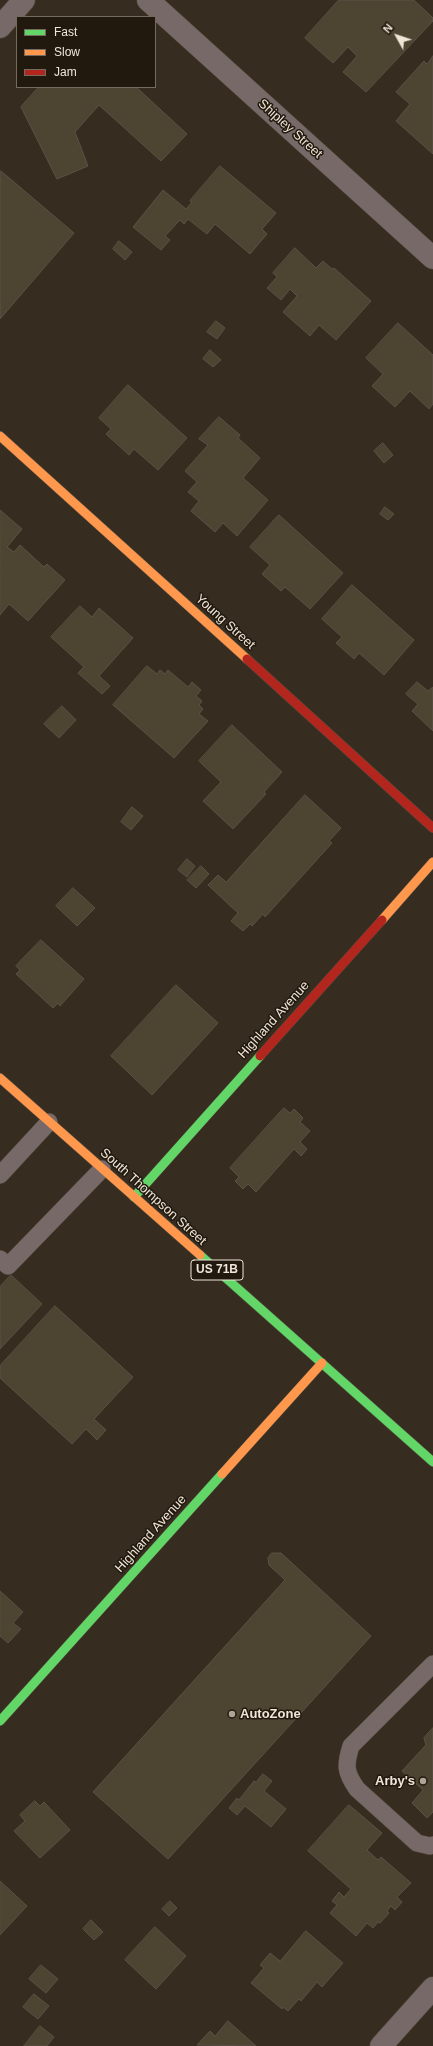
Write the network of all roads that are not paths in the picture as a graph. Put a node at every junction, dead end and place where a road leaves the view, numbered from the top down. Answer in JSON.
{"nodes":[{"id":1,"x":24,"y":0,"type":"edge"},
{"id":2,"x":148,"y":0,"type":"edge"},
{"id":3,"x":0,"y":28,"type":"edge"},
{"id":4,"x":433,"y":258,"type":"edge"},
{"id":5,"x":0,"y":436,"type":"edge"},
{"id":6,"x":433,"y":828,"type":"edge"},
{"id":7,"x":433,"y":862,"type":"edge"},
{"id":8,"x":0,"y":1078,"type":"edge"},
{"id":9,"x":49,"y":1122,"type":"junction"},
{"id":10,"x":102,"y":1169,"type":"junction"},
{"id":11,"x":0,"y":1175,"type":"edge"},
{"id":12,"x":134,"y":1196,"type":"junction"},
{"id":13,"x":0,"y":1259,"type":"edge"},
{"id":14,"x":322,"y":1363,"type":"junction"},
{"id":15,"x":433,"y":1462,"type":"edge"},
{"id":16,"x":433,"y":1664,"type":"edge"},
{"id":17,"x":0,"y":1721,"type":"edge"},
{"id":18,"x":433,"y":1845,"type":"edge"},
{"id":19,"x":433,"y":1988,"type":"edge"},
{"id":20,"x":381,"y":2046,"type":"edge"}],
"edges":[{"from":1,"to":3,"type":"street"},
{"from":2,"to":4,"type":"street","name":"Shipley Street"},
{"from":5,"to":6,"type":"street","name":"Young Street"},
{"from":7,"to":12,"type":"street","name":"Highland Avenue"},
{"from":8,"to":9,"type":"street","name":"South Thompson Street","number":"US 71B"},
{"from":9,"to":10,"type":"street","name":"South Thompson Street","number":"US 71B"},
{"from":9,"to":11,"type":"lane"},
{"from":10,"to":12,"type":"street","name":"South Thompson Street","number":"US 71B"},
{"from":10,"to":13,"type":"lane"},
{"from":12,"to":14,"type":"street","name":"South Thompson Street","number":"US 71B"},
{"from":14,"to":15,"type":"street","name":"South Thompson Street","number":"US 71B"},
{"from":14,"to":17,"type":"street","name":"Highland Avenue"},
{"from":16,"to":18,"type":"lane"},
{"from":19,"to":20,"type":"street"}]}
